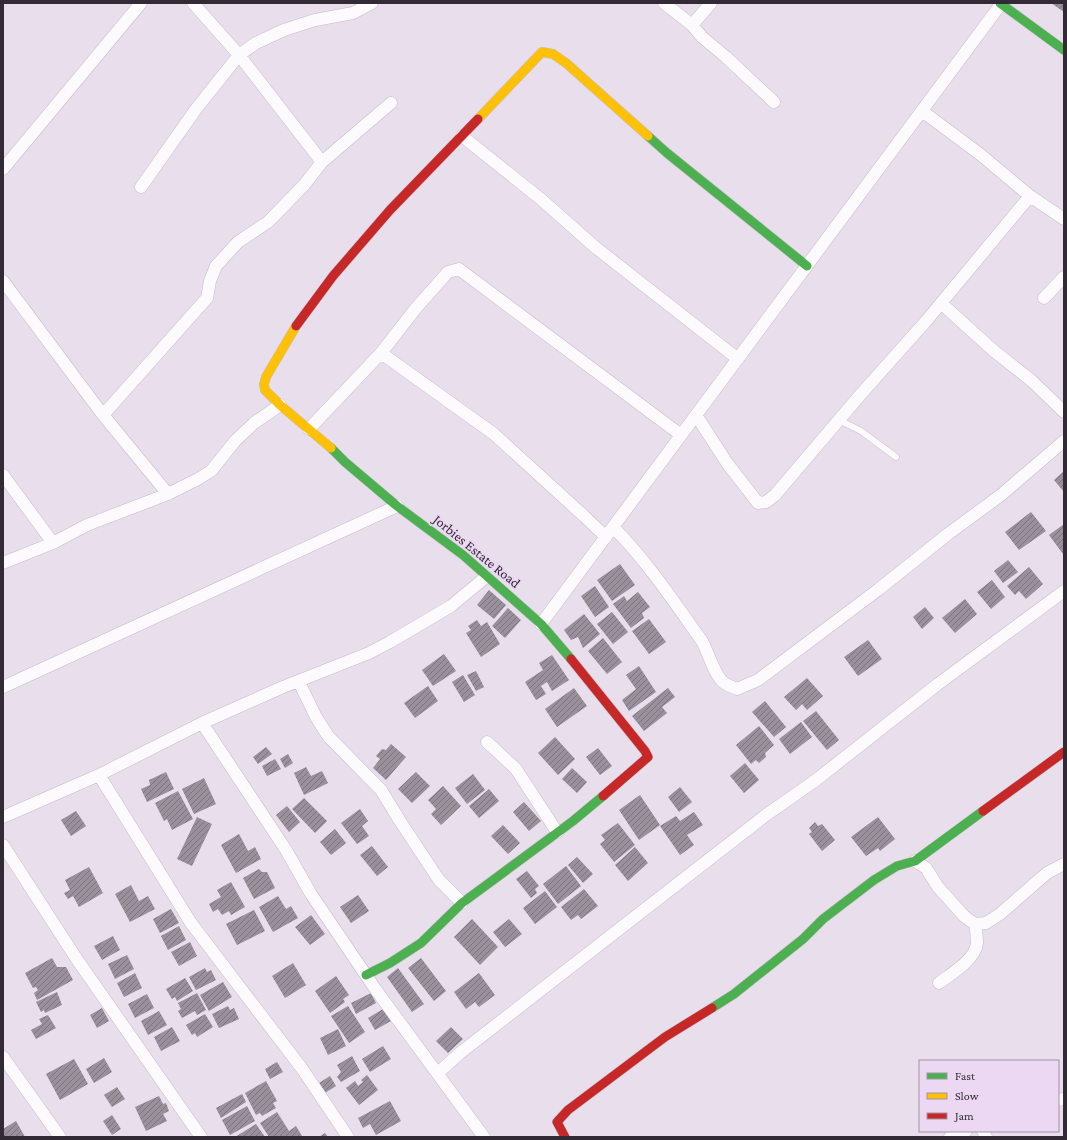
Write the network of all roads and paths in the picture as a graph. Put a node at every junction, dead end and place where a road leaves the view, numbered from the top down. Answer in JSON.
{"nodes":[{"id":1,"x":141,"y":3,"type":"edge"},
{"id":2,"x":193,"y":3,"type":"edge"},
{"id":3,"x":372,"y":3,"type":"edge"},
{"id":4,"x":664,"y":3,"type":"edge"},
{"id":5,"x":711,"y":3,"type":"edge"},
{"id":6,"x":1000,"y":3,"type":"edge"},
{"id":7,"x":692,"y":25,"type":"junction"},
{"id":8,"x":1064,"y":50,"type":"edge"},
{"id":9,"x":239,"y":55,"type":"junction"},
{"id":10,"x":774,"y":102,"type":"dead end"},
{"id":11,"x":391,"y":103,"type":"dead end"},
{"id":12,"x":922,"y":111,"type":"junction"},
{"id":13,"x":462,"y":136,"type":"junction"},
{"id":14,"x":322,"y":162,"type":"junction"},
{"id":15,"x":3,"y":169,"type":"edge"},
{"id":16,"x":141,"y":187,"type":"dead end"},
{"id":17,"x":1030,"y":196,"type":"junction"},
{"id":18,"x":1064,"y":219,"type":"edge"},
{"id":19,"x":807,"y":266,"type":"junction"},
{"id":20,"x":1064,"y":277,"type":"edge"},
{"id":21,"x":3,"y":281,"type":"edge"},
{"id":22,"x":1044,"y":298,"type":"dead end"},
{"id":23,"x":941,"y":304,"type":"junction"},
{"id":24,"x":381,"y":354,"type":"junction"},
{"id":25,"x":738,"y":359,"type":"junction"},
{"id":26,"x":280,"y":405,"type":"junction"},
{"id":27,"x":1064,"y":412,"type":"edge"},
{"id":28,"x":103,"y":415,"type":"junction"},
{"id":29,"x":696,"y":415,"type":"junction"},
{"id":30,"x":838,"y":420,"type":"junction"},
{"id":31,"x":309,"y":429,"type":"junction"},
{"id":32,"x":681,"y":436,"type":"junction"},
{"id":33,"x":1064,"y":441,"type":"edge"},
{"id":34,"x":896,"y":457,"type":"dead end"},
{"id":35,"x":3,"y":475,"type":"edge"},
{"id":36,"x":168,"y":494,"type":"junction"},
{"id":37,"x":397,"y":506,"type":"junction"},
{"id":38,"x":613,"y":527,"type":"junction"},
{"id":39,"x":606,"y":537,"type":"junction"},
{"id":40,"x":53,"y":543,"type":"junction"},
{"id":41,"x":3,"y":563,"type":"edge"},
{"id":42,"x":486,"y":577,"type":"junction"},
{"id":43,"x":1064,"y":591,"type":"edge"},
{"id":44,"x":541,"y":624,"type":"junction"},
{"id":45,"x":299,"y":682,"type":"junction"},
{"id":46,"x":3,"y":687,"type":"edge"},
{"id":47,"x":202,"y":723,"type":"junction"},
{"id":48,"x":487,"y":742,"type":"dead end"},
{"id":49,"x":1064,"y":752,"type":"edge"},
{"id":50,"x":99,"y":775,"type":"junction"},
{"id":51,"x":3,"y":817,"type":"edge"},
{"id":52,"x":557,"y":832,"type":"junction"},
{"id":53,"x":3,"y":845,"type":"edge"},
{"id":54,"x":915,"y":861,"type":"junction"},
{"id":55,"x":1064,"y":864,"type":"edge"},
{"id":56,"x":462,"y":903,"type":"junction"},
{"id":57,"x":975,"y":924,"type":"junction"},
{"id":58,"x":366,"y":975,"type":"junction"},
{"id":59,"x":940,"y":983,"type":"dead end"},
{"id":60,"x":3,"y":1056,"type":"edge"},
{"id":61,"x":438,"y":1073,"type":"junction"},
{"id":62,"x":963,"y":1132,"type":"edge"},
{"id":63,"x":60,"y":1137,"type":"edge"},
{"id":64,"x":201,"y":1137,"type":"edge"},
{"id":65,"x":348,"y":1137,"type":"edge"},
{"id":66,"x":484,"y":1137,"type":"edge"},
{"id":67,"x":565,"y":1137,"type":"edge"},
{"id":68,"x":950,"y":1137,"type":"edge"}],
"edges":[{"from":1,"to":15,"type":"street"},
{"from":2,"to":9,"type":"street"},
{"from":3,"to":9,"type":"street"},
{"from":4,"to":7,"type":"street"},
{"from":5,"to":7,"type":"street"},
{"from":6,"to":8,"type":"street"},
{"from":6,"to":12,"type":"street"},
{"from":7,"to":10,"type":"street"},
{"from":9,"to":14,"type":"street"},
{"from":9,"to":16,"type":"street"},
{"from":11,"to":14,"type":"street"},
{"from":12,"to":17,"type":"street"},
{"from":12,"to":19,"type":"street"},
{"from":13,"to":19,"type":"street"},
{"from":13,"to":25,"type":"street"},
{"from":13,"to":26,"type":"street","name":"Jorbies Estate Road"},
{"from":14,"to":28,"type":"street"},
{"from":17,"to":18,"type":"street"},
{"from":17,"to":23,"type":"street"},
{"from":19,"to":25,"type":"street"},
{"from":20,"to":22,"type":"street"},
{"from":21,"to":28,"type":"street"},
{"from":23,"to":27,"type":"street"},
{"from":23,"to":30,"type":"street"},
{"from":24,"to":31,"type":"street"},
{"from":24,"to":32,"type":"street"},
{"from":24,"to":39,"type":"street"},
{"from":25,"to":29,"type":"street"},
{"from":26,"to":31,"type":"street","name":"Jorbies Estate Road"},
{"from":26,"to":36,"type":"street"},
{"from":28,"to":36,"type":"street"},
{"from":29,"to":30,"type":"street"},
{"from":29,"to":32,"type":"street"},
{"from":30,"to":34,"type":"lane"},
{"from":31,"to":37,"type":"street","name":"Jorbies Estate Road"},
{"from":32,"to":38,"type":"street"},
{"from":33,"to":38,"type":"street"},
{"from":35,"to":40,"type":"street"},
{"from":36,"to":40,"type":"street"},
{"from":37,"to":42,"type":"street","name":"Jorbies Estate Road"},
{"from":37,"to":46,"type":"street"},
{"from":38,"to":39,"type":"street"},
{"from":39,"to":44,"type":"street"},
{"from":40,"to":41,"type":"street"},
{"from":42,"to":44,"type":"street","name":"Jorbies Estate Road"},
{"from":42,"to":45,"type":"street"},
{"from":43,"to":61,"type":"street"},
{"from":44,"to":52,"type":"street","name":"Jorbies Estate Road"},
{"from":45,"to":47,"type":"street"},
{"from":45,"to":56,"type":"street"},
{"from":47,"to":50,"type":"street"},
{"from":47,"to":58,"type":"street"},
{"from":48,"to":52,"type":"street"},
{"from":49,"to":54,"type":"street"},
{"from":50,"to":51,"type":"street"},
{"from":50,"to":65,"type":"street"},
{"from":52,"to":56,"type":"street"},
{"from":53,"to":64,"type":"street"},
{"from":54,"to":57,"type":"street"},
{"from":54,"to":67,"type":"street"},
{"from":55,"to":57,"type":"street"},
{"from":56,"to":58,"type":"street"},
{"from":57,"to":59,"type":"street"},
{"from":58,"to":61,"type":"street"},
{"from":60,"to":63,"type":"street"},
{"from":61,"to":66,"type":"street"},
{"from":62,"to":68,"type":"street"}]}
